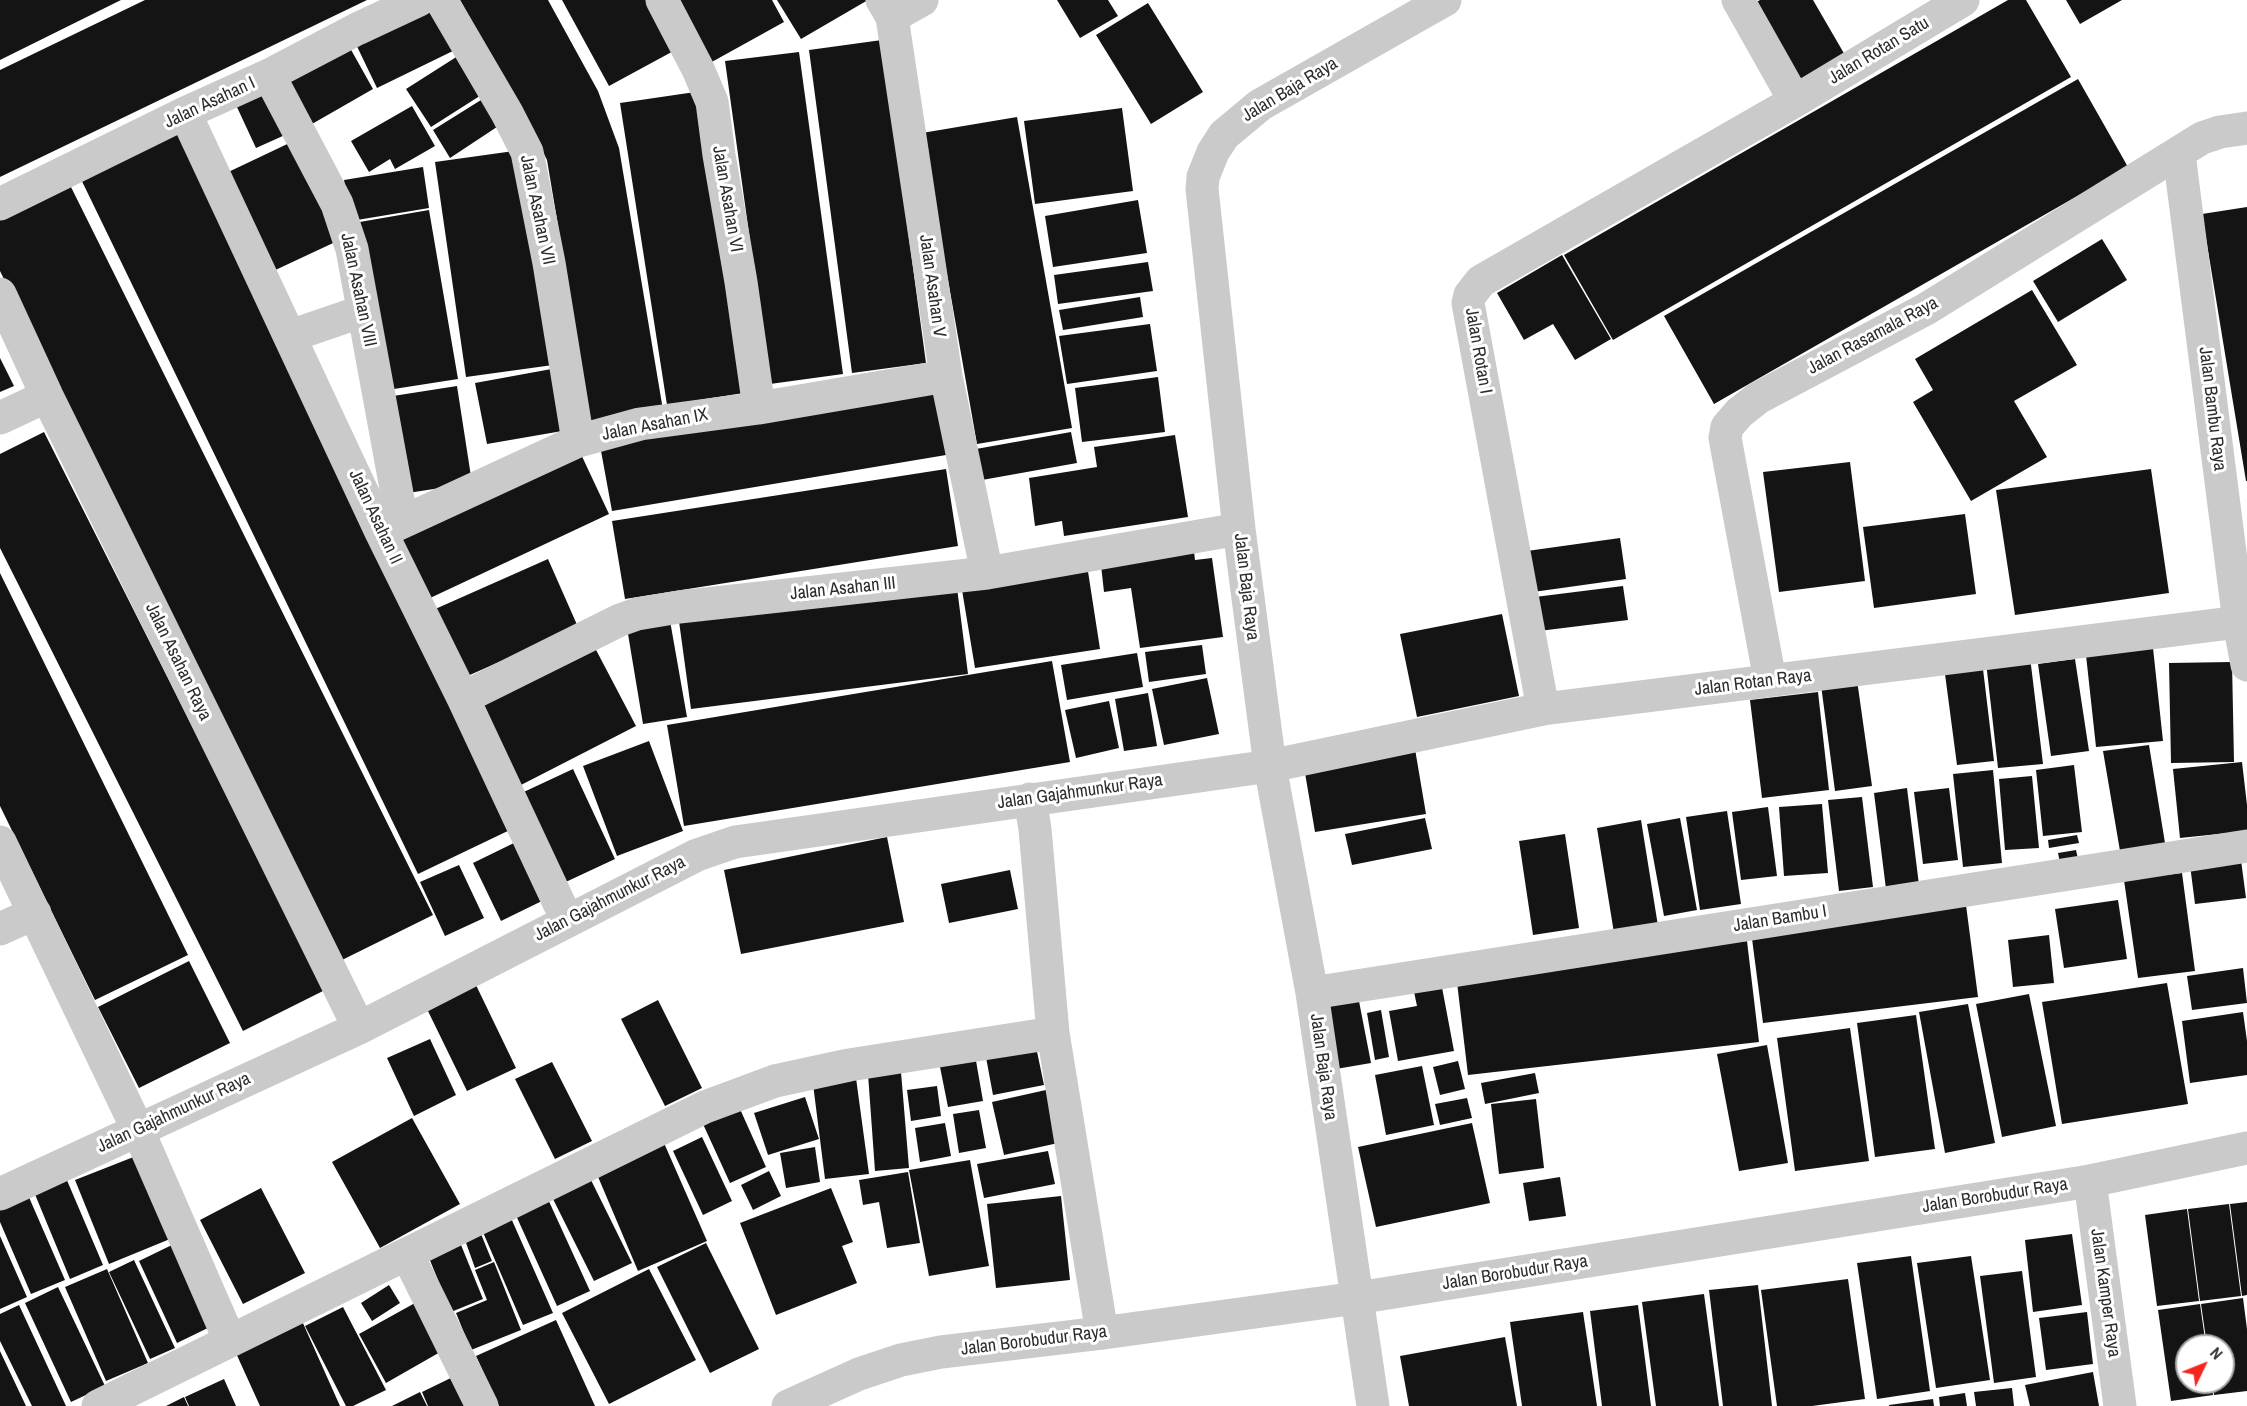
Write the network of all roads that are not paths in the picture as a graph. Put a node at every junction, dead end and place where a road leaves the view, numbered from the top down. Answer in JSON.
{"nodes":[{"id":1,"x":419,"y":0,"type":"edge"},
{"id":2,"x":441,"y":0,"type":"edge"},
{"id":3,"x":662,"y":0,"type":"edge"},
{"id":4,"x":922,"y":0,"type":"edge"},
{"id":5,"x":1445,"y":0,"type":"edge"},
{"id":6,"x":1738,"y":0,"type":"edge"},
{"id":7,"x":1963,"y":0,"type":"edge"},
{"id":8,"x":887,"y":8,"type":"edge"},
{"id":9,"x":269,"y":75,"type":"junction"},
{"id":10,"x":1795,"y":101,"type":"junction"},
{"id":11,"x":185,"y":113,"type":"junction"},
{"id":12,"x":2247,"y":128,"type":"edge"},
{"id":13,"x":2179,"y":154,"type":"junction"},
{"id":14,"x":0,"y":204,"type":"edge"},
{"id":15,"x":0,"y":294,"type":"edge"},
{"id":16,"x":363,"y":311,"type":"junction"},
{"id":17,"x":290,"y":336,"type":"junction"},
{"id":18,"x":946,"y":376,"type":"junction"},
{"id":19,"x":47,"y":396,"type":"junction"},
{"id":20,"x":759,"y":408,"type":"junction"},
{"id":21,"x":0,"y":418,"type":"edge"},
{"id":22,"x":578,"y":441,"type":"junction"},
{"id":23,"x":391,"y":526,"type":"junction"},
{"id":24,"x":1239,"y":529,"type":"junction"},
{"id":25,"x":987,"y":573,"type":"junction"},
{"id":26,"x":2239,"y":622,"type":"junction"},
{"id":27,"x":2247,"y":664,"type":"edge"},
{"id":28,"x":1770,"y":680,"type":"junction"},
{"id":29,"x":463,"y":698,"type":"junction"},
{"id":30,"x":1543,"y":710,"type":"junction"},
{"id":31,"x":1270,"y":766,"type":"junction"},
{"id":32,"x":1030,"y":799,"type":"junction"},
{"id":33,"x":0,"y":842,"type":"edge"},
{"id":34,"x":2247,"y":846,"type":"edge"},
{"id":35,"x":35,"y":913,"type":"junction"},
{"id":36,"x":567,"y":920,"type":"junction"},
{"id":37,"x":0,"y":929,"type":"edge"},
{"id":38,"x":1312,"y":993,"type":"junction"},
{"id":39,"x":359,"y":1028,"type":"junction"},
{"id":40,"x":1053,"y":1033,"type":"junction"},
{"id":41,"x":138,"y":1130,"type":"junction"},
{"id":42,"x":2247,"y":1148,"type":"edge"},
{"id":43,"x":2090,"y":1181,"type":"junction"},
{"id":44,"x":0,"y":1194,"type":"edge"},
{"id":45,"x":407,"y":1254,"type":"junction"},
{"id":46,"x":1357,"y":1298,"type":"junction"},
{"id":47,"x":1102,"y":1333,"type":"junction"},
{"id":48,"x":230,"y":1341,"type":"junction"},
{"id":49,"x":98,"y":1406,"type":"edge"},
{"id":50,"x":482,"y":1406,"type":"edge"},
{"id":51,"x":788,"y":1406,"type":"edge"},
{"id":52,"x":1373,"y":1406,"type":"edge"},
{"id":53,"x":2120,"y":1406,"type":"edge"}],
"edges":[{"from":1,"to":9,"type":"street","name":"Jalan Asahan I"},
{"from":2,"to":22,"type":"street","name":"Jalan Asahan VII"},
{"from":3,"to":20,"type":"street","name":"Jalan Asahan VI"},
{"from":4,"to":8,"type":"street"},
{"from":5,"to":24,"type":"street","name":"Jalan Baja Raya"},
{"from":6,"to":10,"type":"street"},
{"from":7,"to":10,"type":"street","name":"Jalan Rotan Satu"},
{"from":8,"to":18,"type":"street","name":"Jalan Asahan V"},
{"from":9,"to":11,"type":"street","name":"Jalan Asahan I"},
{"from":9,"to":16,"type":"street","name":"Jalan Asahan VIII"},
{"from":10,"to":30,"type":"street","name":"Jalan Rotan I"},
{"from":11,"to":14,"type":"street","name":"Jalan Asahan I"},
{"from":11,"to":17,"type":"street","name":"Jalan Asahan II"},
{"from":12,"to":13,"type":"street","name":"Jalan Rasamala Raya"},
{"from":13,"to":26,"type":"street","name":"Jalan Bambu Raya"},
{"from":13,"to":28,"type":"street","name":"Jalan Rasamala Raya"},
{"from":15,"to":19,"type":"street","name":"Jalan Asahan Raya"},
{"from":16,"to":17,"type":"street"},
{"from":16,"to":23,"type":"street","name":"Jalan Asahan VIII"},
{"from":17,"to":23,"type":"street","name":"Jalan Asahan II"},
{"from":18,"to":20,"type":"street","name":"Jalan Asahan IX"},
{"from":18,"to":25,"type":"street","name":"Jalan Asahan V"},
{"from":19,"to":21,"type":"street"},
{"from":19,"to":39,"type":"street","name":"Jalan Asahan Raya"},
{"from":20,"to":22,"type":"street","name":"Jalan Asahan IX"},
{"from":22,"to":23,"type":"street","name":"Jalan Asahan IX"},
{"from":23,"to":29,"type":"street","name":"Jalan Asahan II"},
{"from":24,"to":25,"type":"street","name":"Jalan Asahan III"},
{"from":24,"to":31,"type":"street","name":"Jalan Baja Raya"},
{"from":25,"to":29,"type":"street","name":"Jalan Asahan III"},
{"from":26,"to":27,"type":"street","name":"Jalan Bambu Raya"},
{"from":26,"to":28,"type":"street","name":"Jalan Rotan Raya"},
{"from":28,"to":30,"type":"street","name":"Jalan Rotan Raya"},
{"from":29,"to":36,"type":"street","name":"Jalan Asahan II"},
{"from":30,"to":31,"type":"street","name":"Jalan Rotan Raya"},
{"from":31,"to":32,"type":"street","name":"Jalan Gajahmunkur Raya"},
{"from":31,"to":38,"type":"street","name":"Jalan Baja Raya"},
{"from":32,"to":36,"type":"street","name":"Jalan Gajahmunkur Raya"},
{"from":32,"to":40,"type":"street"},
{"from":33,"to":35,"type":"street"},
{"from":34,"to":38,"type":"street","name":"Jalan Bambu I"},
{"from":35,"to":37,"type":"street"},
{"from":35,"to":41,"type":"street"},
{"from":36,"to":39,"type":"street","name":"Jalan Gajahmunkur Raya"},
{"from":38,"to":46,"type":"street","name":"Jalan Baja Raya"},
{"from":39,"to":41,"type":"street","name":"Jalan Gajahmunkur Raya"},
{"from":40,"to":45,"type":"street"},
{"from":40,"to":47,"type":"street"},
{"from":41,"to":44,"type":"street","name":"Jalan Gajahmunkur Raya"},
{"from":41,"to":48,"type":"street"},
{"from":42,"to":43,"type":"street","name":"Jalan Borobudur Raya"},
{"from":43,"to":46,"type":"street","name":"Jalan Borobudur Raya"},
{"from":43,"to":53,"type":"street","name":"Jalan Kamper Raya"},
{"from":45,"to":48,"type":"street"},
{"from":45,"to":50,"type":"street"},
{"from":46,"to":47,"type":"street","name":"Jalan Borobudur Raya"},
{"from":46,"to":52,"type":"street","name":"Jalan Baja Raya"},
{"from":47,"to":51,"type":"street","name":"Jalan Borobudur Raya"},
{"from":48,"to":49,"type":"street"}]}
